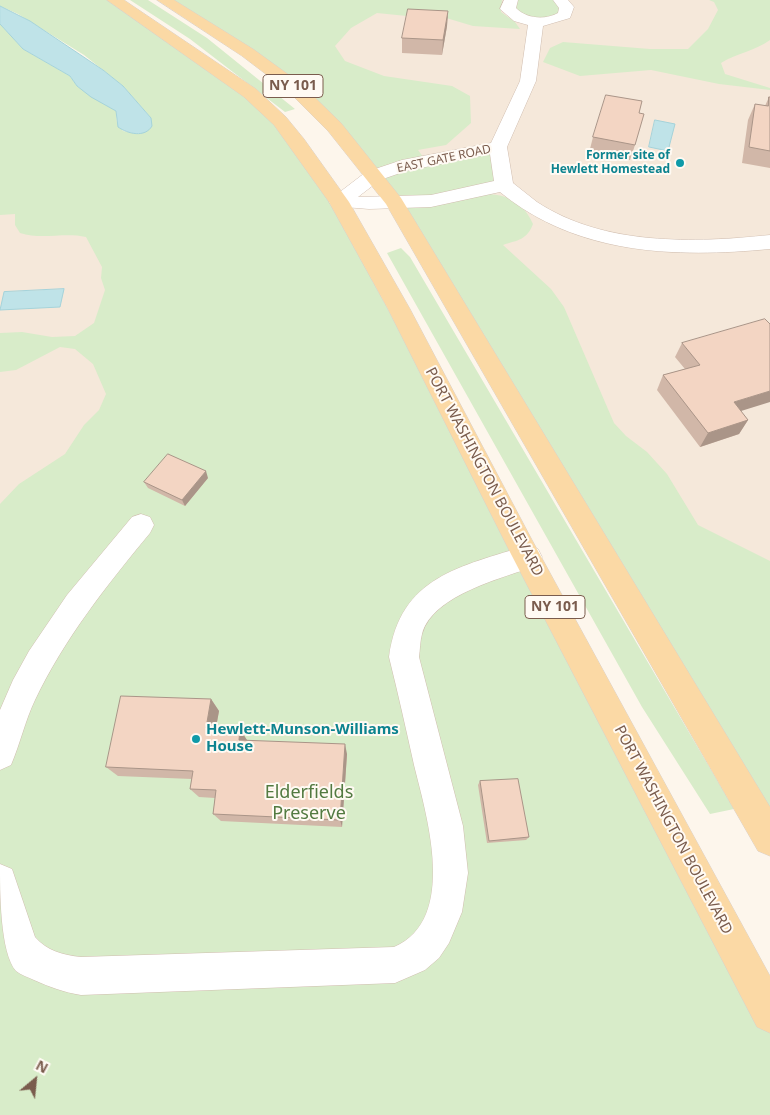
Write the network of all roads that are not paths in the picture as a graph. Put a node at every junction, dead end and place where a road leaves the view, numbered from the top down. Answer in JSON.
{"nodes":[{"id":1,"x":114,"y":0,"type":"edge"},
{"id":2,"x":164,"y":0,"type":"edge"},
{"id":3,"x":511,"y":0,"type":"edge"},
{"id":4,"x":560,"y":0,"type":"edge"},
{"id":5,"x":536,"y":22,"type":"junction"},
{"id":6,"x":498,"y":147,"type":"junction"},
{"id":7,"x":373,"y":176,"type":"junction"},
{"id":8,"x":504,"y":185,"type":"junction"},
{"id":9,"x":339,"y":202,"type":"junction"},
{"id":10,"x":394,"y":202,"type":"junction"},
{"id":11,"x":770,"y":242,"type":"edge"},
{"id":12,"x":141,"y":525,"type":"dead end"},
{"id":13,"x":528,"y":557,"type":"junction"},
{"id":14,"x":0,"y":754,"type":"edge"},
{"id":15,"x":770,"y":839,"type":"edge"},
{"id":16,"x":0,"y":882,"type":"edge"},
{"id":17,"x":770,"y":1014,"type":"edge"}],
"edges":[{"from":1,"to":9,"type":"main road","name":"PORT WASHINGTON BOULEVARD","number":"NY 101"},
{"from":2,"to":7,"type":"main road","number":"NY 101"},
{"from":3,"to":5,"type":"street"},
{"from":4,"to":5,"type":"street"},
{"from":5,"to":6,"type":"street"},
{"from":6,"to":7,"type":"street","name":"EAST GATE ROAD"},
{"from":6,"to":8,"type":"street"},
{"from":7,"to":9,"type":"street","name":"EAST GATE ROAD"},
{"from":7,"to":10,"type":"main road","number":"NY 101"},
{"from":8,"to":10,"type":"street"},
{"from":8,"to":11,"type":"street"},
{"from":9,"to":10,"type":"street"},
{"from":9,"to":13,"type":"main road","name":"PORT WASHINGTON BOULEVARD","number":"NY 101"},
{"from":10,"to":15,"type":"main road","number":"NY 101"},
{"from":12,"to":14,"type":"street"},
{"from":13,"to":16,"type":"street"},
{"from":13,"to":17,"type":"main road","name":"PORT WASHINGTON BOULEVARD","number":"NY 101"}]}
